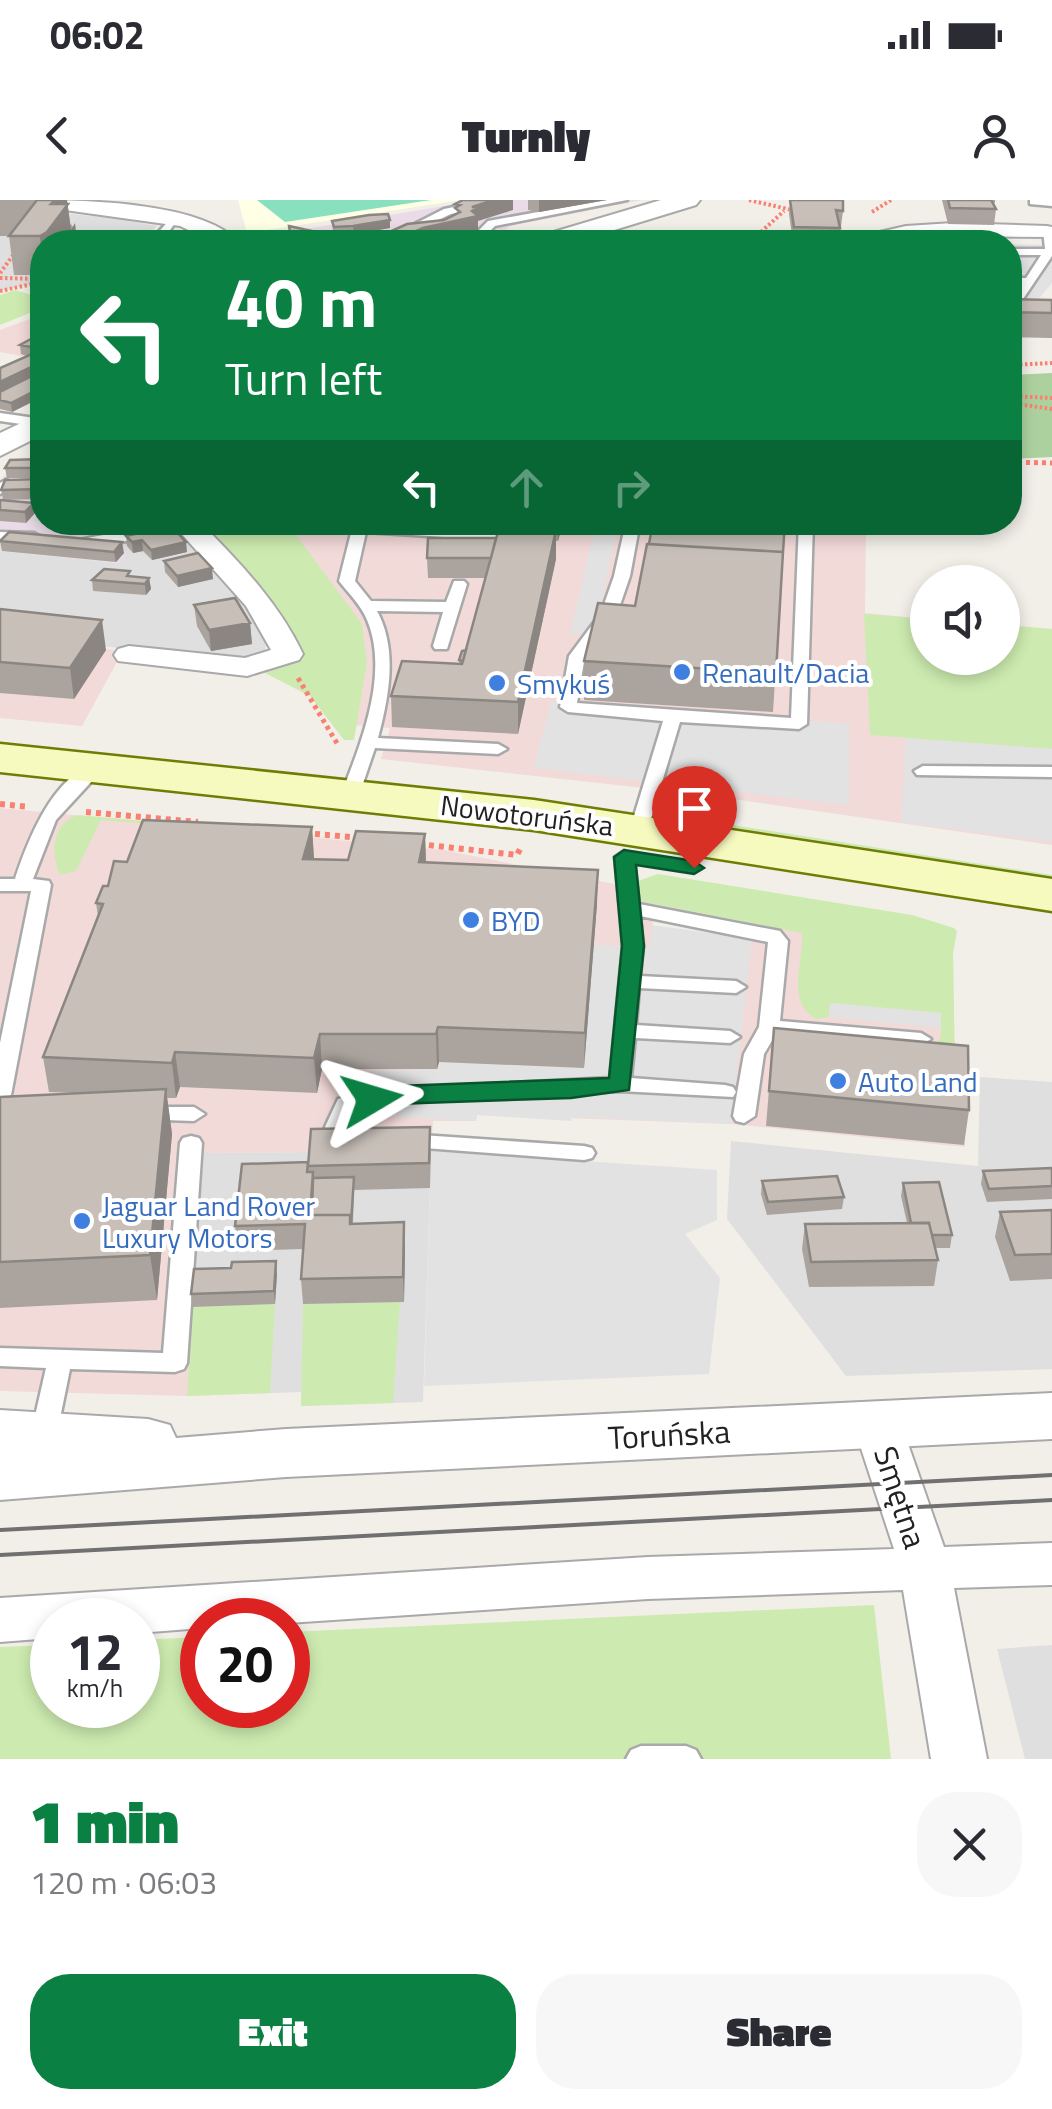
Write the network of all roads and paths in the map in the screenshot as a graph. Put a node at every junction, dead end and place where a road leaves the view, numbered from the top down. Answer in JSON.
{"nodes":[{"id":1,"x":36,"y":200,"type":"edge"},
{"id":2,"x":504,"y":200,"type":"edge"},
{"id":3,"x":622,"y":200,"type":"edge"},
{"id":4,"x":749,"y":200,"type":"edge"},
{"id":5,"x":666,"y":202,"type":"edge"},
{"id":6,"x":1040,"y":202,"type":"edge"},
{"id":7,"x":784,"y":211,"type":"junction"},
{"id":8,"x":804,"y":212,"type":"edge"},
{"id":9,"x":173,"y":219,"type":"junction"},
{"id":10,"x":164,"y":230,"type":"edge"},
{"id":11,"x":204,"y":230,"type":"edge"},
{"id":12,"x":406,"y":230,"type":"edge"},
{"id":13,"x":483,"y":230,"type":"edge"},
{"id":14,"x":585,"y":230,"type":"edge"},
{"id":15,"x":763,"y":230,"type":"edge"},
{"id":16,"x":1022,"y":242,"type":"edge"},
{"id":17,"x":1047,"y":245,"type":"edge"},
{"id":18,"x":1022,"y":250,"type":"edge"},
{"id":19,"x":16,"y":251,"type":"edge"},
{"id":20,"x":1022,"y":256,"type":"edge"},
{"id":21,"x":0,"y":276,"type":"edge"},
{"id":22,"x":30,"y":280,"type":"edge"},
{"id":23,"x":1022,"y":281,"type":"edge"},
{"id":24,"x":1029,"y":281,"type":"junction"},
{"id":25,"x":30,"y":284,"type":"edge"},
{"id":26,"x":0,"y":291,"type":"edge"},
{"id":27,"x":1022,"y":292,"type":"edge"},
{"id":28,"x":1052,"y":356,"type":"edge"},
{"id":29,"x":1040,"y":362,"type":"junction"},
{"id":30,"x":1052,"y":363,"type":"edge"},
{"id":31,"x":1022,"y":364,"type":"edge"},
{"id":32,"x":1052,"y":398,"type":"edge"},
{"id":33,"x":1022,"y":399,"type":"edge"},
{"id":34,"x":1022,"y":402,"type":"edge"},
{"id":35,"x":1052,"y":409,"type":"edge"},
{"id":36,"x":0,"y":416,"type":"edge"},
{"id":37,"x":30,"y":421,"type":"edge"},
{"id":38,"x":30,"y":430,"type":"edge"},
{"id":39,"x":0,"y":446,"type":"edge"},
{"id":40,"x":1022,"y":462,"type":"edge"},
{"id":41,"x":1052,"y":463,"type":"edge"},
{"id":42,"x":30,"y":482,"type":"edge"},
{"id":43,"x":0,"y":490,"type":"edge"},
{"id":44,"x":0,"y":503,"type":"edge"},
{"id":45,"x":18,"y":503,"type":"edge"},
{"id":46,"x":4,"y":531,"type":"edge"},
{"id":47,"x":30,"y":535,"type":"edge"},
{"id":48,"x":32,"y":535,"type":"edge"},
{"id":49,"x":139,"y":535,"type":"edge"},
{"id":50,"x":197,"y":535,"type":"edge"},
{"id":51,"x":358,"y":535,"type":"edge"},
{"id":52,"x":470,"y":535,"type":"edge"},
{"id":53,"x":630,"y":535,"type":"edge"},
{"id":54,"x":806,"y":535,"type":"edge"},
{"id":55,"x":507,"y":537,"type":"edge"},
{"id":56,"x":458,"y":584,"type":"dead end"},
{"id":57,"x":367,"y":606,"type":"junction"},
{"id":58,"x":452,"y":607,"type":"junction"},
{"id":59,"x":441,"y":646,"type":"dead end"},
{"id":60,"x":288,"y":654,"type":"junction"},
{"id":61,"x":129,"y":655,"type":"dead end"},
{"id":62,"x":673,"y":718,"type":"junction"},
{"id":63,"x":366,"y":742,"type":"junction"},
{"id":64,"x":498,"y":749,"type":"dead end"},
{"id":65,"x":0,"y":758,"type":"edge"},
{"id":66,"x":924,"y":771,"type":"dead end"},
{"id":67,"x":1052,"y":772,"type":"edge"},
{"id":68,"x":356,"y":779,"type":"junction"},
{"id":69,"x":0,"y":792,"type":"edge"},
{"id":70,"x":69,"y":792,"type":"junction"},
{"id":71,"x":0,"y":804,"type":"edge"},
{"id":72,"x":212,"y":824,"type":"edge"},
{"id":73,"x":291,"y":831,"type":"edge"},
{"id":74,"x":403,"y":842,"type":"edge"},
{"id":75,"x":523,"y":843,"type":"junction"},
{"id":76,"x":632,"y":843,"type":"junction"},
{"id":77,"x":365,"y":851,"type":"edge"},
{"id":78,"x":0,"y":885,"type":"edge"},
{"id":79,"x":22,"y":885,"type":"junction"},
{"id":80,"x":1052,"y":895,"type":"edge"},
{"id":81,"x":630,"y":908,"type":"junction"},
{"id":82,"x":1052,"y":925,"type":"edge"},
{"id":83,"x":630,"y":981,"type":"junction"},
{"id":84,"x":736,"y":987,"type":"dead end"},
{"id":85,"x":770,"y":1027,"type":"junction"},
{"id":86,"x":626,"y":1031,"type":"junction"},
{"id":87,"x":730,"y":1037,"type":"dead end"},
{"id":88,"x":921,"y":1039,"type":"edge"},
{"id":89,"x":620,"y":1084,"type":"junction"},
{"id":90,"x":725,"y":1092,"type":"dead end"},
{"id":91,"x":0,"y":1095,"type":"edge"},
{"id":92,"x":116,"y":1114,"type":"edge"},
{"id":93,"x":194,"y":1114,"type":"dead end"},
{"id":94,"x":744,"y":1116,"type":"dead end"},
{"id":95,"x":191,"y":1143,"type":"dead end"},
{"id":96,"x":584,"y":1153,"type":"dead end"},
{"id":97,"x":0,"y":1357,"type":"edge"},
{"id":98,"x":60,"y":1359,"type":"junction"},
{"id":99,"x":1052,"y":1416,"type":"edge"},
{"id":100,"x":877,"y":1424,"type":"junction"},
{"id":101,"x":20,"y":1454,"type":"edge"},
{"id":102,"x":1052,"y":1564,"type":"edge"},
{"id":103,"x":924,"y":1569,"type":"junction"},
{"id":104,"x":0,"y":1620,"type":"edge"},
{"id":105,"x":642,"y":1759,"type":"edge"},
{"id":106,"x":686,"y":1759,"type":"edge"},
{"id":107,"x":959,"y":1759,"type":"edge"}],
"edges":[{"from":1,"to":9,"type":"street"},
{"from":2,"to":12,"type":"lane"},
{"from":3,"to":13,"type":"lane"},
{"from":4,"to":7,"type":"path"},
{"from":5,"to":14,"type":"street"},
{"from":6,"to":17,"type":"street"},
{"from":7,"to":8,"type":"path"},
{"from":7,"to":15,"type":"path"},
{"from":9,"to":10,"type":"lane"},
{"from":9,"to":11,"type":"street"},
{"from":16,"to":17,"type":"street"},
{"from":17,"to":18,"type":"lane"},
{"from":17,"to":20,"type":"lane"},
{"from":17,"to":24,"type":"lane"},
{"from":19,"to":21,"type":"path"},
{"from":21,"to":22,"type":"path"},
{"from":23,"to":24,"type":"lane"},
{"from":24,"to":27,"type":"lane"},
{"from":25,"to":26,"type":"path"},
{"from":28,"to":29,"type":"path"},
{"from":29,"to":30,"type":"path"},
{"from":29,"to":31,"type":"path"},
{"from":32,"to":33,"type":"path"},
{"from":34,"to":35,"type":"path"},
{"from":36,"to":37,"type":"lane"},
{"from":38,"to":39,"type":"street"},
{"from":40,"to":41,"type":"path"},
{"from":42,"to":43,"type":"lane"},
{"from":44,"to":45,"type":"lane"},
{"from":46,"to":47,"type":"lane"},
{"from":48,"to":49,"type":"lane"},
{"from":50,"to":60,"type":"street"},
{"from":51,"to":57,"type":"lane"},
{"from":52,"to":55,"type":"lane"},
{"from":53,"to":62,"type":"lane"},
{"from":54,"to":62,"type":"lane"},
{"from":56,"to":58,"type":"lane"},
{"from":57,"to":58,"type":"lane"},
{"from":57,"to":63,"type":"lane"},
{"from":58,"to":59,"type":"lane"},
{"from":60,"to":61,"type":"street"},
{"from":60,"to":68,"type":"path"},
{"from":62,"to":76,"type":"lane"},
{"from":63,"to":64,"type":"lane"},
{"from":63,"to":68,"type":"lane"},
{"from":65,"to":70,"type":"main road","name":"Nowotoruńska"},
{"from":66,"to":67,"type":"lane"},
{"from":68,"to":70,"type":"main road","name":"Nowotoruńska"},
{"from":68,"to":76,"type":"main road","name":"Nowotoruńska"},
{"from":69,"to":70,"type":"main road","name":"Nowotoruńska"},
{"from":70,"to":71,"type":"path"},
{"from":70,"to":72,"type":"path"},
{"from":70,"to":75,"type":"main road","name":"Nowotoruńska"},
{"from":70,"to":79,"type":"lane"},
{"from":73,"to":77,"type":"path"},
{"from":74,"to":75,"type":"path"},
{"from":75,"to":76,"type":"main road","name":"Nowotoruńska"},
{"from":76,"to":80,"type":"main road","name":"Nowotoruńska"},
{"from":76,"to":81,"type":"lane"},
{"from":76,"to":82,"type":"main road","name":"Nowotoruńska"},
{"from":78,"to":79,"type":"lane"},
{"from":79,"to":91,"type":"lane"},
{"from":81,"to":83,"type":"lane"},
{"from":81,"to":85,"type":"lane"},
{"from":83,"to":84,"type":"lane"},
{"from":83,"to":86,"type":"lane"},
{"from":85,"to":88,"type":"lane"},
{"from":85,"to":94,"type":"lane"},
{"from":86,"to":87,"type":"lane"},
{"from":86,"to":89,"type":"lane"},
{"from":89,"to":90,"type":"lane"},
{"from":89,"to":96,"type":"lane"},
{"from":92,"to":93,"type":"lane"},
{"from":95,"to":98,"type":"lane"},
{"from":97,"to":98,"type":"lane"},
{"from":98,"to":101,"type":"lane"},
{"from":99,"to":100,"type":"street","name":"Toruńska"},
{"from":100,"to":101,"type":"street","name":"Toruńska"},
{"from":100,"to":103,"type":"street","name":"Smętna"},
{"from":102,"to":103,"type":"street"},
{"from":103,"to":104,"type":"street"},
{"from":103,"to":107,"type":"street","name":"Smętna"},
{"from":105,"to":106,"type":"lane"}]}
